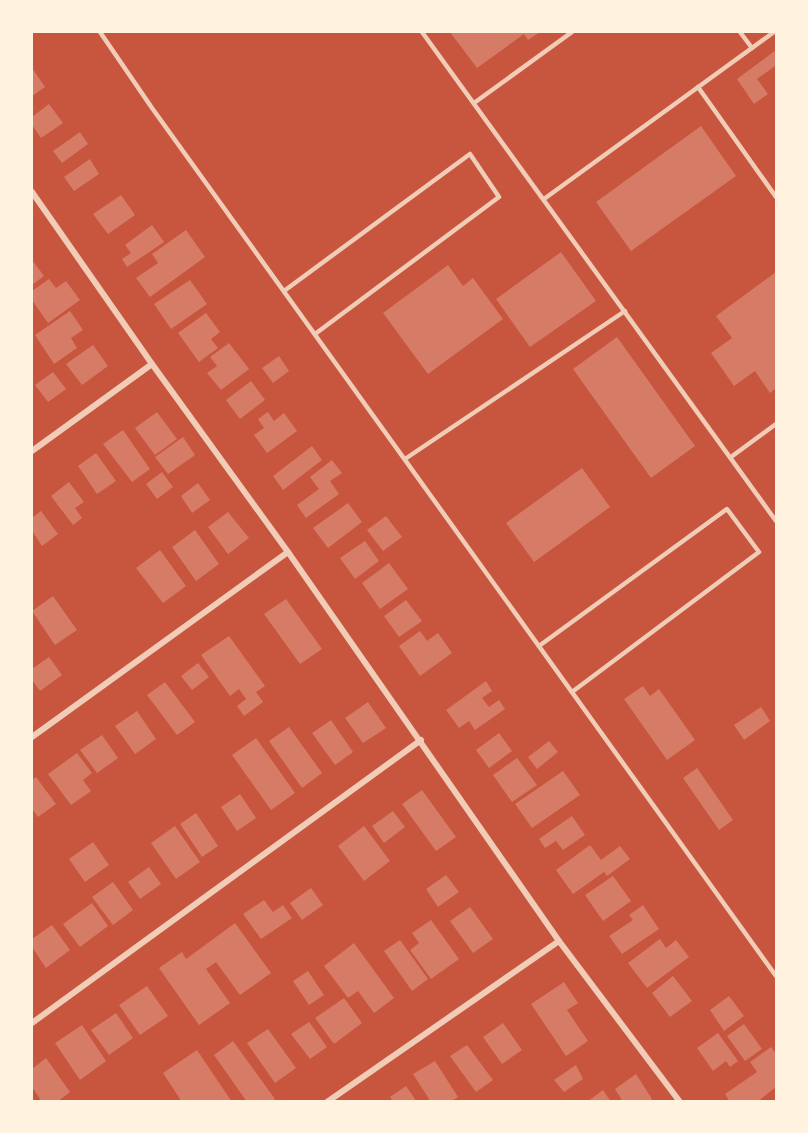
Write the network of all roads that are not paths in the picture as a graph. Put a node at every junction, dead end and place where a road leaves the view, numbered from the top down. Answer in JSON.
{"nodes":[{"id":1,"x":100,"y":32,"type":"edge"},
{"id":2,"x":422,"y":32,"type":"edge"},
{"id":3,"x":572,"y":32,"type":"edge"},
{"id":4,"x":740,"y":32,"type":"edge"},
{"id":5,"x":774,"y":32,"type":"edge"},
{"id":6,"x":752,"y":48,"type":"junction"},
{"id":7,"x":698,"y":87,"type":"junction"},
{"id":8,"x":474,"y":103,"type":"junction"},
{"id":9,"x":32,"y":192,"type":"edge"},
{"id":10,"x":775,"y":193,"type":"edge"},
{"id":11,"x":544,"y":199,"type":"junction"},
{"id":12,"x":284,"y":291,"type":"junction"},
{"id":13,"x":625,"y":311,"type":"junction"},
{"id":14,"x":315,"y":334,"type":"junction"},
{"id":15,"x":152,"y":364,"type":"junction"},
{"id":16,"x":777,"y":424,"type":"edge"},
{"id":17,"x":32,"y":451,"type":"edge"},
{"id":18,"x":731,"y":458,"type":"junction"},
{"id":19,"x":405,"y":459,"type":"junction"},
{"id":20,"x":777,"y":520,"type":"edge"},
{"id":21,"x":288,"y":552,"type":"junction"},
{"id":22,"x":539,"y":646,"type":"junction"},
{"id":23,"x":572,"y":692,"type":"junction"},
{"id":24,"x":32,"y":737,"type":"edge"},
{"id":25,"x":421,"y":740,"type":"junction"},
{"id":26,"x":559,"y":941,"type":"junction"},
{"id":27,"x":777,"y":976,"type":"edge"},
{"id":28,"x":32,"y":1023,"type":"edge"},
{"id":29,"x":327,"y":1101,"type":"edge"},
{"id":30,"x":680,"y":1101,"type":"edge"}],
"edges":[{"from":1,"to":12,"type":"lane"},
{"from":2,"to":8,"type":"lane"},
{"from":3,"to":8,"type":"lane"},
{"from":4,"to":6,"type":"lane"},
{"from":5,"to":6,"type":"lane"},
{"from":6,"to":7,"type":"lane"},
{"from":7,"to":10,"type":"lane"},
{"from":7,"to":11,"type":"lane"},
{"from":8,"to":11,"type":"lane"},
{"from":9,"to":15,"type":"street"},
{"from":11,"to":13,"type":"lane"},
{"from":12,"to":14,"type":"lane"},
{"from":12,"to":14,"type":"lane"},
{"from":13,"to":18,"type":"lane"},
{"from":13,"to":19,"type":"lane"},
{"from":14,"to":19,"type":"lane"},
{"from":15,"to":17,"type":"street"},
{"from":15,"to":21,"type":"street"},
{"from":16,"to":18,"type":"lane"},
{"from":18,"to":20,"type":"lane"},
{"from":19,"to":22,"type":"lane"},
{"from":21,"to":24,"type":"street"},
{"from":21,"to":25,"type":"street"},
{"from":22,"to":23,"type":"lane"},
{"from":22,"to":23,"type":"lane"},
{"from":23,"to":27,"type":"lane"},
{"from":25,"to":26,"type":"street"},
{"from":25,"to":28,"type":"street"},
{"from":26,"to":29,"type":"street"},
{"from":26,"to":30,"type":"street"}]}
